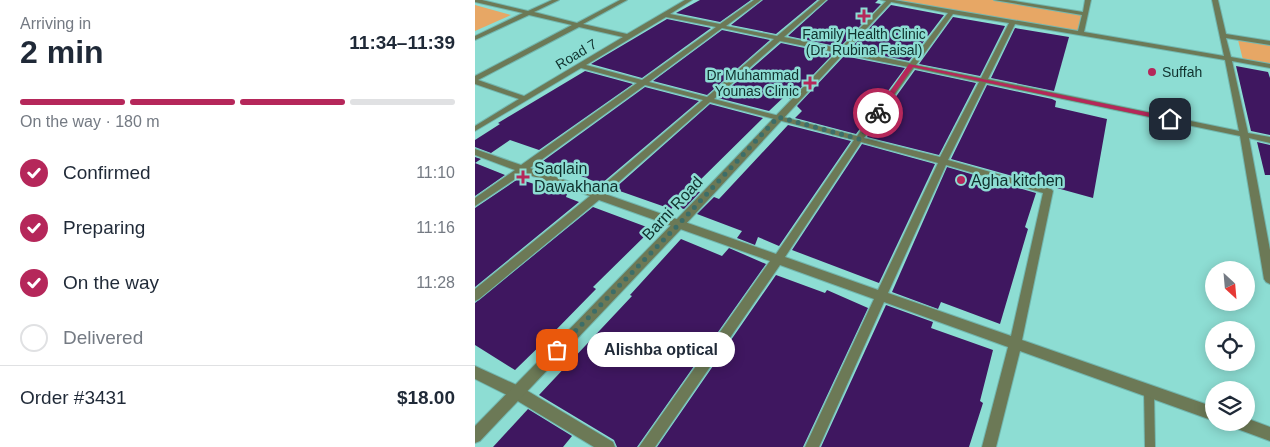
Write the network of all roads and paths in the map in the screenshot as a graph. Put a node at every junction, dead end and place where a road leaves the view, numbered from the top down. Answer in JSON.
{"nodes":[{"id":1,"x":475,"y":0,"type":"edge"},
{"id":2,"x":556,"y":0,"type":"edge"},
{"id":3,"x":625,"y":0,"type":"edge"},
{"id":4,"x":689,"y":0,"type":"edge"},
{"id":5,"x":758,"y":0,"type":"edge"},
{"id":6,"x":823,"y":0,"type":"edge"},
{"id":7,"x":888,"y":0,"type":"edge"},
{"id":8,"x":997,"y":0,"type":"edge"},
{"id":9,"x":1088,"y":0,"type":"edge"},
{"id":10,"x":1215,"y":0,"type":"edge"},
{"id":11,"x":1020,"y":2,"type":"edge"},
{"id":12,"x":951,"y":12,"type":"junction"},
{"id":13,"x":529,"y":13,"type":"junction"},
{"id":14,"x":1085,"y":14,"type":"junction"},
{"id":15,"x":666,"y":15,"type":"junction"},
{"id":16,"x":1013,"y":22,"type":"junction"},
{"id":17,"x":578,"y":24,"type":"junction"},
{"id":18,"x":720,"y":26,"type":"junction"},
{"id":19,"x":1081,"y":34,"type":"junction"},
{"id":20,"x":630,"y":36,"type":"junction"},
{"id":21,"x":1223,"y":36,"type":"junction"},
{"id":22,"x":475,"y":38,"type":"edge"},
{"id":23,"x":780,"y":38,"type":"junction"},
{"id":24,"x":1270,"y":43,"type":"edge"},
{"id":25,"x":841,"y":51,"type":"junction"},
{"id":26,"x":1228,"y":59,"type":"junction"},
{"id":27,"x":581,"y":66,"type":"junction"},
{"id":28,"x":911,"y":66,"type":"junction"},
{"id":29,"x":1270,"y":66,"type":"edge"},
{"id":30,"x":475,"y":80,"type":"edge"},
{"id":31,"x":983,"y":80,"type":"junction"},
{"id":32,"x":643,"y":82,"type":"junction"},
{"id":33,"x":526,"y":99,"type":"junction"},
{"id":34,"x":709,"y":100,"type":"junction"},
{"id":35,"x":778,"y":117,"type":"junction"},
{"id":36,"x":475,"y":129,"type":"edge"},
{"id":37,"x":1245,"y":135,"type":"junction"},
{"id":38,"x":859,"y":139,"type":"junction"},
{"id":39,"x":1270,"y":140,"type":"edge"},
{"id":40,"x":475,"y":152,"type":"edge"},
{"id":41,"x":943,"y":161,"type":"junction"},
{"id":42,"x":524,"y":169,"type":"junction"},
{"id":43,"x":598,"y":195,"type":"junction"},
{"id":44,"x":475,"y":203,"type":"edge"},
{"id":45,"x":679,"y":224,"type":"junction"},
{"id":46,"x":1267,"y":248,"type":"edge"},
{"id":47,"x":778,"y":259,"type":"junction"},
{"id":48,"x":1270,"y":280,"type":"edge"},
{"id":49,"x":475,"y":296,"type":"edge"},
{"id":50,"x":881,"y":296,"type":"junction"},
{"id":51,"x":1015,"y":344,"type":"junction"},
{"id":52,"x":475,"y":372,"type":"edge"},
{"id":53,"x":1149,"y":391,"type":"junction"},
{"id":54,"x":516,"y":392,"type":"junction"},
{"id":55,"x":1205,"y":411,"type":"edge"},
{"id":56,"x":1255,"y":429,"type":"edge"},
{"id":57,"x":1270,"y":434,"type":"edge"},
{"id":58,"x":475,"y":436,"type":"edge"},
{"id":59,"x":609,"y":447,"type":"edge"},
{"id":60,"x":646,"y":447,"type":"edge"},
{"id":61,"x":812,"y":447,"type":"edge"},
{"id":62,"x":989,"y":447,"type":"edge"},
{"id":63,"x":1150,"y":447,"type":"edge"}],
"edges":[{"from":1,"to":13,"type":"street"},
{"from":2,"to":13,"type":"street"},
{"from":3,"to":17,"type":"street"},
{"from":4,"to":15,"type":"street","name":"Road 7"},
{"from":5,"to":18,"type":"street"},
{"from":6,"to":23,"type":"street"},
{"from":7,"to":12,"type":"street"},
{"from":7,"to":25,"type":"street","name":"Barni Road"},
{"from":8,"to":11,"type":"street"},
{"from":9,"to":14,"type":"street"},
{"from":10,"to":21,"type":"street"},
{"from":11,"to":14,"type":"street"},
{"from":12,"to":16,"type":"street"},
{"from":12,"to":28,"type":"street"},
{"from":13,"to":17,"type":"street"},
{"from":13,"to":22,"type":"street"},
{"from":14,"to":19,"type":"street"},
{"from":15,"to":18,"type":"street"},
{"from":15,"to":20,"type":"street","name":"Road 7"},
{"from":16,"to":19,"type":"street"},
{"from":16,"to":31,"type":"street"},
{"from":17,"to":20,"type":"street"},
{"from":17,"to":30,"type":"street"},
{"from":18,"to":23,"type":"street"},
{"from":18,"to":32,"type":"street"},
{"from":19,"to":26,"type":"street"},
{"from":20,"to":27,"type":"street","name":"Road 7"},
{"from":21,"to":24,"type":"street"},
{"from":21,"to":26,"type":"street"},
{"from":23,"to":25,"type":"street"},
{"from":23,"to":34,"type":"street"},
{"from":25,"to":28,"type":"street"},
{"from":25,"to":35,"type":"street","name":"Barni Road"},
{"from":26,"to":29,"type":"street"},
{"from":26,"to":37,"type":"street"},
{"from":27,"to":32,"type":"street"},
{"from":27,"to":33,"type":"street","name":"Road 7"},
{"from":28,"to":31,"type":"street"},
{"from":28,"to":38,"type":"street"},
{"from":30,"to":33,"type":"street"},
{"from":31,"to":37,"type":"street"},
{"from":31,"to":41,"type":"street"},
{"from":32,"to":34,"type":"street"},
{"from":32,"to":42,"type":"street"},
{"from":33,"to":36,"type":"street","name":"Road 7"},
{"from":34,"to":35,"type":"street"},
{"from":34,"to":43,"type":"street"},
{"from":35,"to":38,"type":"street"},
{"from":35,"to":45,"type":"street","name":"Barni Road"},
{"from":37,"to":39,"type":"street"},
{"from":37,"to":46,"type":"street"},
{"from":38,"to":41,"type":"street"},
{"from":38,"to":47,"type":"street"},
{"from":40,"to":42,"type":"street"},
{"from":41,"to":50,"type":"street"},
{"from":41,"to":51,"type":"street"},
{"from":42,"to":43,"type":"street"},
{"from":42,"to":44,"type":"street"},
{"from":43,"to":45,"type":"street"},
{"from":43,"to":49,"type":"street"},
{"from":45,"to":47,"type":"street"},
{"from":45,"to":54,"type":"street","name":"Barni Road"},
{"from":46,"to":48,"type":"street"},
{"from":47,"to":50,"type":"street"},
{"from":47,"to":60,"type":"street"},
{"from":50,"to":51,"type":"street"},
{"from":50,"to":61,"type":"street"},
{"from":51,"to":53,"type":"street"},
{"from":51,"to":62,"type":"street"},
{"from":52,"to":54,"type":"street"},
{"from":53,"to":55,"type":"street"},
{"from":53,"to":63,"type":"lane"},
{"from":54,"to":58,"type":"street","name":"Barni Road"},
{"from":54,"to":59,"type":"street"},
{"from":56,"to":57,"type":"street"}]}
